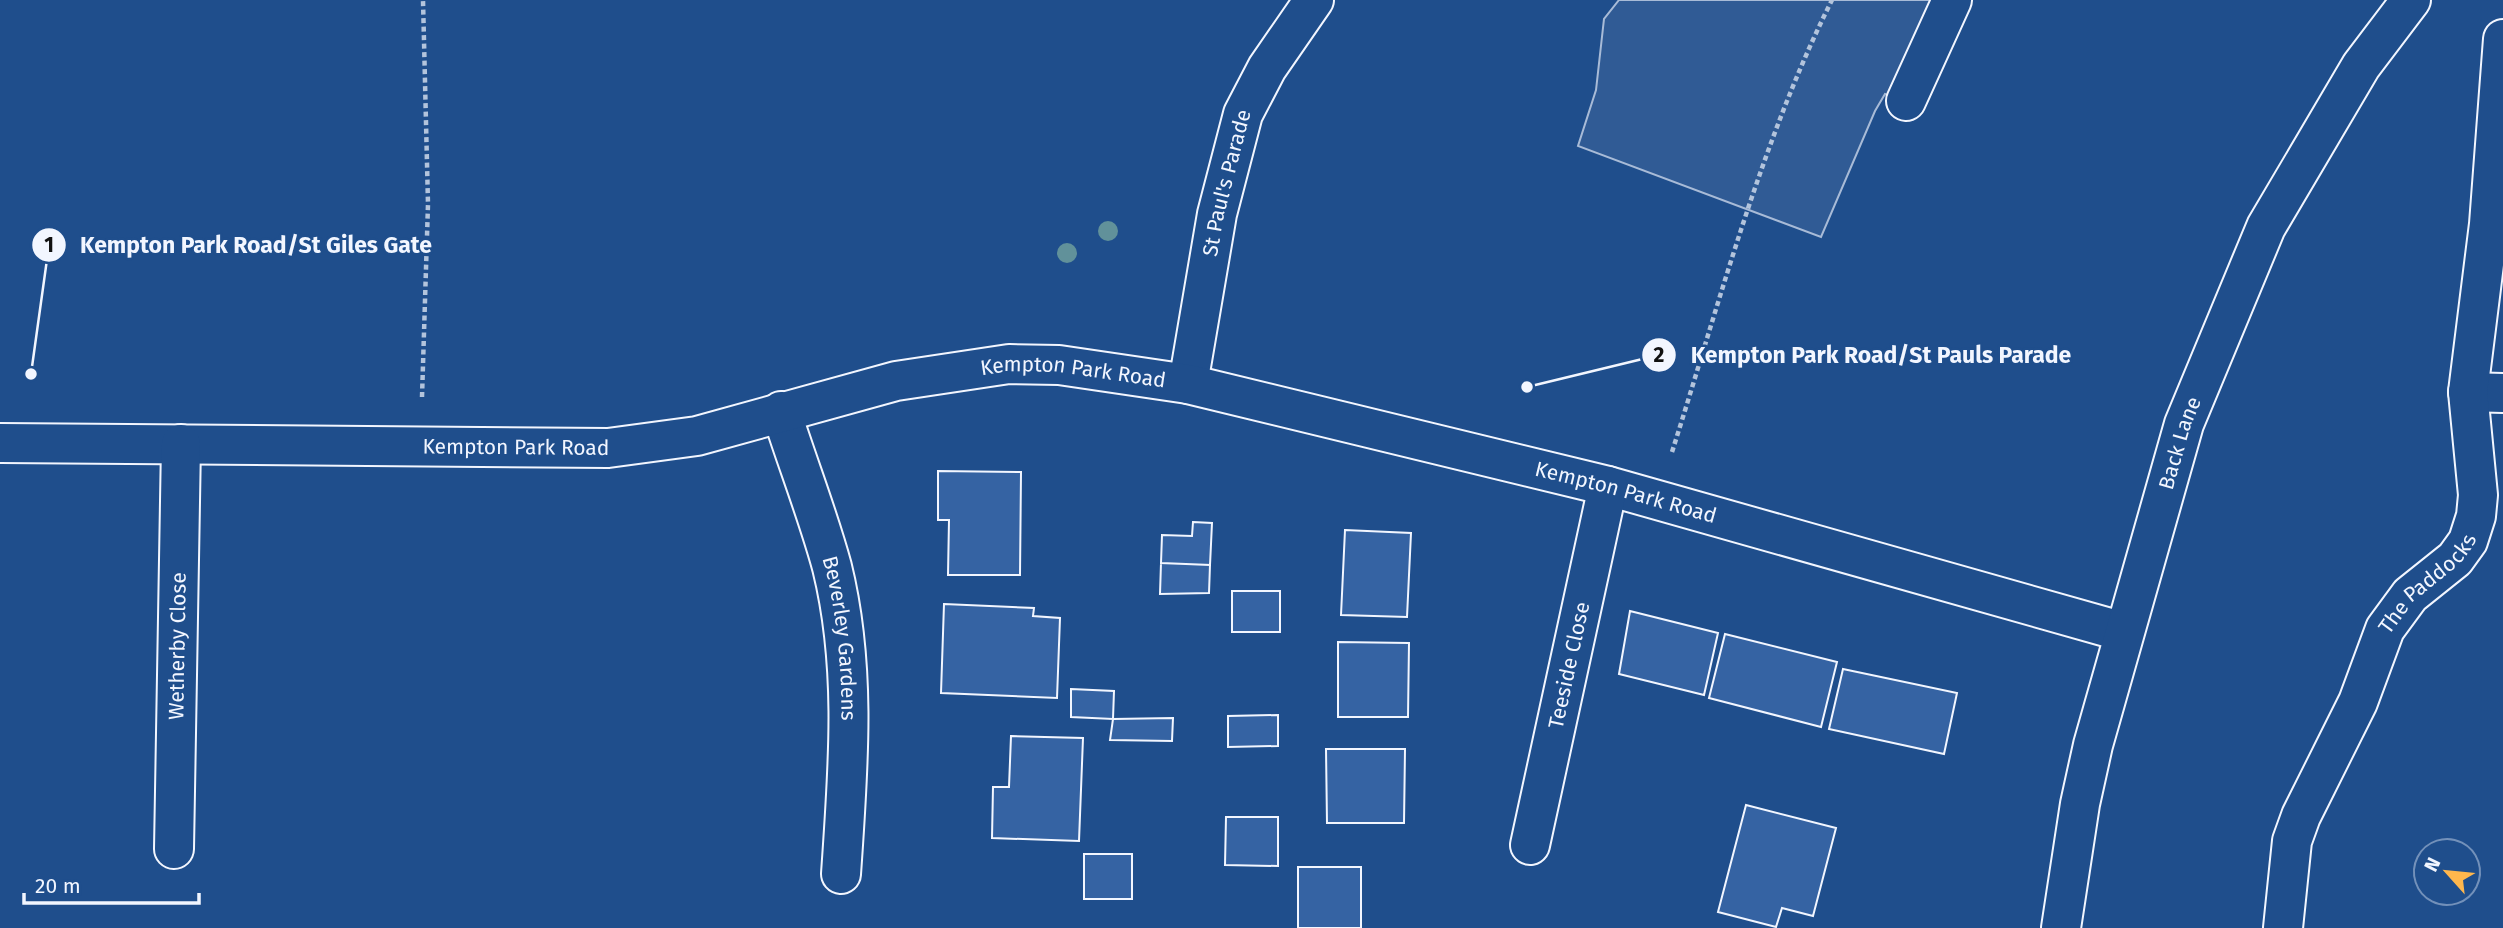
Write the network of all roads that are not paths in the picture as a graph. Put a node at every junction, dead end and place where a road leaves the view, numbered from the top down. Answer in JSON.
{"nodes":[{"id":1,"x":1314,"y":0,"type":"edge"},
{"id":2,"x":1952,"y":0,"type":"edge"},
{"id":3,"x":2411,"y":0,"type":"edge"},
{"id":4,"x":2503,"y":38,"type":"edge"},
{"id":5,"x":1906,"y":101,"type":"dead end"},
{"id":6,"x":1188,"y":384,"type":"junction"},
{"id":7,"x":2485,"y":393,"type":"edge"},
{"id":8,"x":780,"y":411,"type":"junction"},
{"id":9,"x":0,"y":443,"type":"edge"},
{"id":10,"x":181,"y":444,"type":"junction"},
{"id":11,"x":1608,"y":486,"type":"junction"},
{"id":12,"x":2124,"y":632,"type":"junction"},
{"id":13,"x":1530,"y":845,"type":"dead end"},
{"id":14,"x":174,"y":849,"type":"dead end"},
{"id":15,"x":841,"y":874,"type":"dead end"},
{"id":16,"x":2061,"y":928,"type":"edge"},
{"id":17,"x":2283,"y":928,"type":"edge"}],
"edges":[{"from":1,"to":6,"type":"street","name":"St Paul's Parade"},
{"from":2,"to":5,"type":"street"},
{"from":3,"to":12,"type":"street","name":"Back Lane"},
{"from":4,"to":7,"type":"street","name":"The Paddocks"},
{"from":6,"to":8,"type":"street","name":"Kempton Park Road"},
{"from":6,"to":11,"type":"street","name":"Kempton Park Road"},
{"from":7,"to":17,"type":"street","name":"The Paddocks"},
{"from":8,"to":10,"type":"street","name":"Kempton Park Road"},
{"from":8,"to":15,"type":"street","name":"Beverley Gardens"},
{"from":9,"to":10,"type":"street","name":"Kempton Park Road"},
{"from":10,"to":14,"type":"street","name":"Wetherby Close"},
{"from":11,"to":12,"type":"street","name":"Kempton Park Road"},
{"from":11,"to":13,"type":"street","name":"Teeside Close"},
{"from":12,"to":16,"type":"street","name":"Back Lane"}]}
